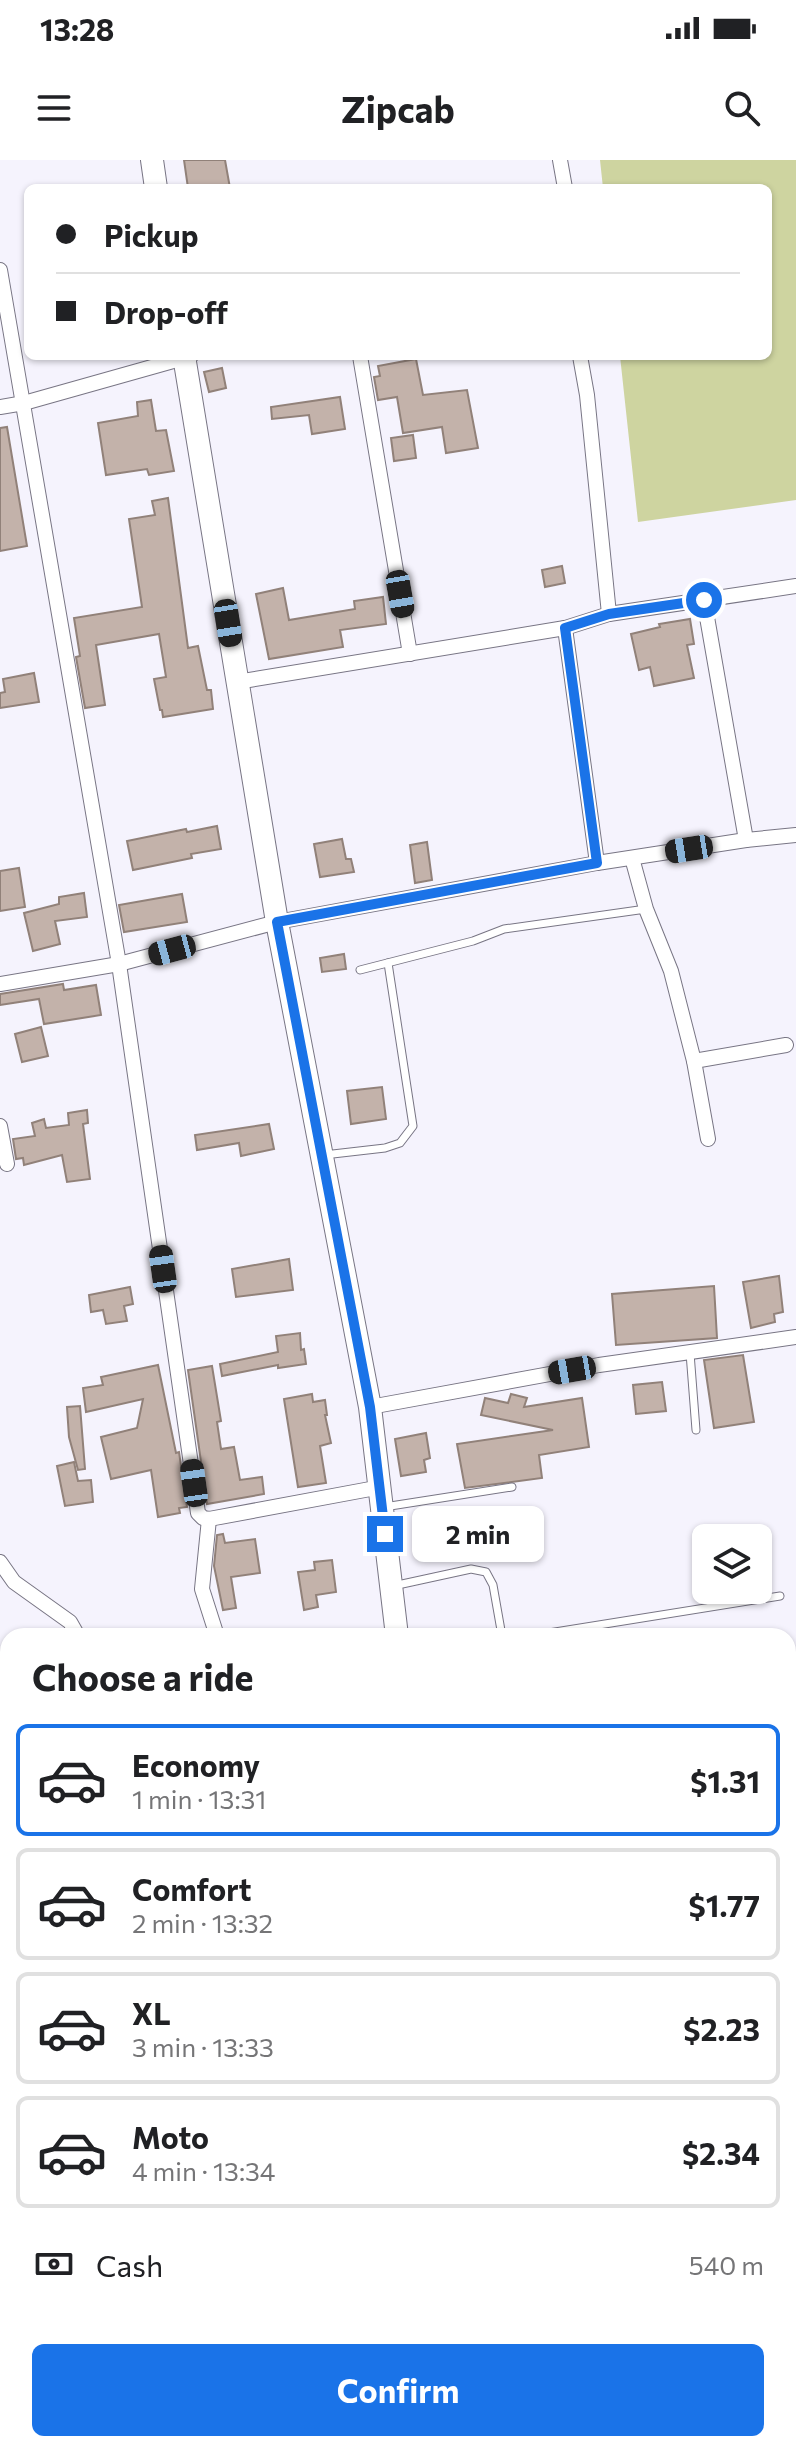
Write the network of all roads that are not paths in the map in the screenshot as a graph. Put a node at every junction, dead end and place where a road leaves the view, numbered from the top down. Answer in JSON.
{"nodes":[{"id":1,"x":152,"y":160,"type":"edge"},
{"id":2,"x":560,"y":160,"type":"edge"},
{"id":3,"x":155,"y":184,"type":"edge"},
{"id":4,"x":564,"y":184,"type":"edge"},
{"id":5,"x":0,"y":270,"type":"edge"},
{"id":6,"x":172,"y":360,"type":"edge"},
{"id":7,"x":187,"y":360,"type":"edge"},
{"id":8,"x":361,"y":360,"type":"edge"},
{"id":9,"x":581,"y":360,"type":"edge"},
{"id":10,"x":24,"y":403,"type":"junction"},
{"id":11,"x":0,"y":407,"type":"edge"},
{"id":12,"x":796,"y":586,"type":"edge"},
{"id":13,"x":704,"y":600,"type":"junction"},
{"id":14,"x":609,"y":614,"type":"junction"},
{"id":15,"x":565,"y":628,"type":"junction"},
{"id":16,"x":410,"y":654,"type":"junction"},
{"id":17,"x":237,"y":682,"type":"junction"},
{"id":18,"x":796,"y":835,"type":"edge"},
{"id":19,"x":746,"y":840,"type":"junction"},
{"id":20,"x":632,"y":858,"type":"junction"},
{"id":21,"x":597,"y":863,"type":"junction"},
{"id":22,"x":646,"y":909,"type":"junction"},
{"id":23,"x":277,"y":922,"type":"junction"},
{"id":24,"x":388,"y":963,"type":"junction"},
{"id":25,"x":119,"y":964,"type":"junction"},
{"id":26,"x":360,"y":970,"type":"dead end"},
{"id":27,"x":0,"y":984,"type":"edge"},
{"id":28,"x":786,"y":1045,"type":"dead end"},
{"id":29,"x":694,"y":1061,"type":"junction"},
{"id":30,"x":0,"y":1126,"type":"edge"},
{"id":31,"x":708,"y":1139,"type":"dead end"},
{"id":32,"x":321,"y":1155,"type":"junction"},
{"id":33,"x":7,"y":1164,"type":"dead end"},
{"id":34,"x":796,"y":1337,"type":"edge"},
{"id":35,"x":690,"y":1352,"type":"junction"},
{"id":36,"x":370,"y":1407,"type":"junction"},
{"id":37,"x":696,"y":1430,"type":"dead end"},
{"id":38,"x":512,"y":1487,"type":"dead end"},
{"id":39,"x":381,"y":1497,"type":"junction"},
{"id":40,"x":209,"y":1519,"type":"junction"},
{"id":41,"x":0,"y":1562,"type":"edge"},
{"id":42,"x":391,"y":1587,"type":"junction"},
{"id":43,"x":780,"y":1596,"type":"dead end"},
{"id":44,"x":73,"y":1628,"type":"edge"},
{"id":45,"x":214,"y":1628,"type":"edge"},
{"id":46,"x":396,"y":1628,"type":"edge"},
{"id":47,"x":501,"y":1628,"type":"edge"},
{"id":48,"x":607,"y":1628,"type":"edge"}],
"edges":[{"from":1,"to":3,"type":"street"},
{"from":2,"to":4,"type":"street"},
{"from":5,"to":10,"type":"street"},
{"from":6,"to":10,"type":"street"},
{"from":7,"to":17,"type":"street"},
{"from":8,"to":16,"type":"street"},
{"from":9,"to":14,"type":"street"},
{"from":10,"to":11,"type":"street"},
{"from":10,"to":25,"type":"street"},
{"from":12,"to":13,"type":"street"},
{"from":13,"to":14,"type":"street"},
{"from":13,"to":19,"type":"street"},
{"from":14,"to":15,"type":"street"},
{"from":15,"to":16,"type":"street"},
{"from":15,"to":21,"type":"street"},
{"from":16,"to":17,"type":"street"},
{"from":17,"to":23,"type":"street"},
{"from":18,"to":19,"type":"street"},
{"from":19,"to":20,"type":"street"},
{"from":20,"to":21,"type":"street"},
{"from":20,"to":22,"type":"street"},
{"from":21,"to":23,"type":"street"},
{"from":22,"to":24,"type":"lane"},
{"from":22,"to":29,"type":"street"},
{"from":23,"to":25,"type":"street"},
{"from":23,"to":32,"type":"street"},
{"from":24,"to":26,"type":"lane"},
{"from":24,"to":32,"type":"lane"},
{"from":25,"to":27,"type":"street"},
{"from":25,"to":40,"type":"street"},
{"from":28,"to":29,"type":"street"},
{"from":29,"to":31,"type":"street"},
{"from":30,"to":33,"type":"street"},
{"from":32,"to":36,"type":"street"},
{"from":34,"to":35,"type":"street"},
{"from":35,"to":36,"type":"street"},
{"from":35,"to":37,"type":"lane"},
{"from":36,"to":39,"type":"street"},
{"from":38,"to":39,"type":"lane"},
{"from":39,"to":40,"type":"street"},
{"from":39,"to":42,"type":"street"},
{"from":40,"to":45,"type":"street"},
{"from":41,"to":44,"type":"street"},
{"from":42,"to":46,"type":"street"},
{"from":42,"to":47,"type":"lane"},
{"from":43,"to":48,"type":"lane"}]}
